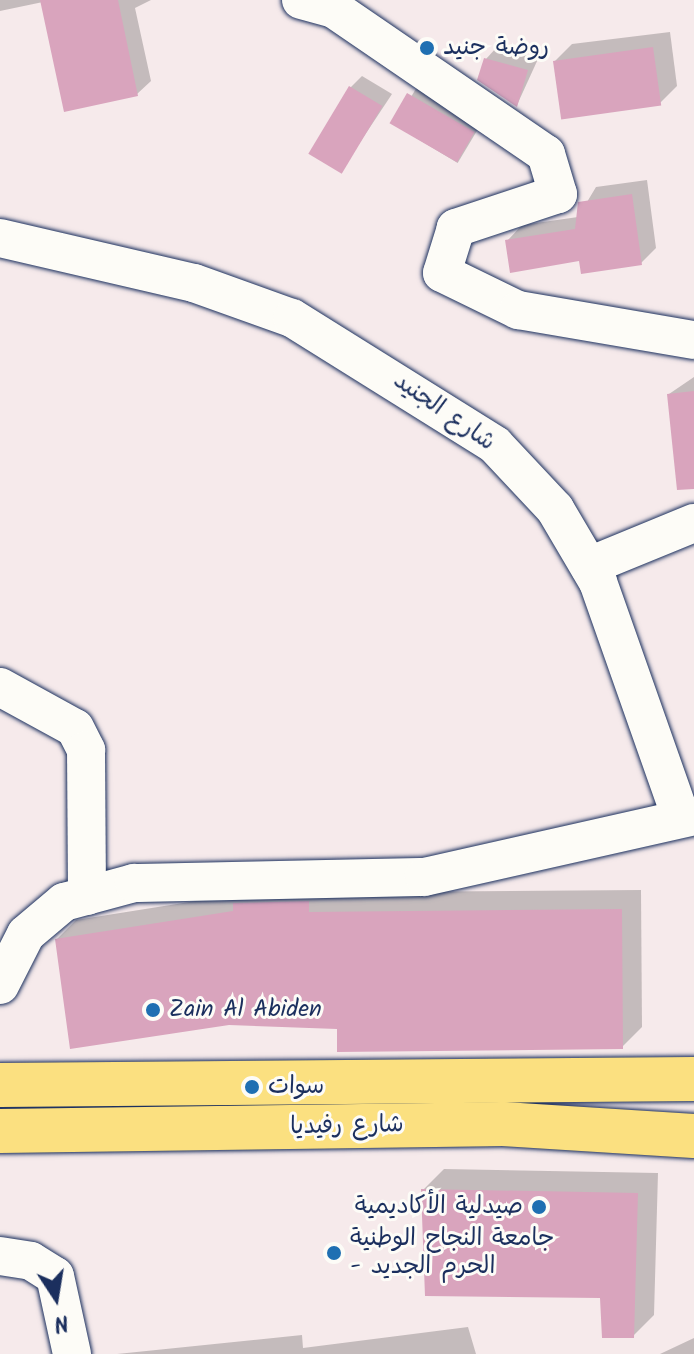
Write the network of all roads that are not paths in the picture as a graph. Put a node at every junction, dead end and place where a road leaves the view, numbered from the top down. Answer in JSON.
{"nodes":[{"id":1,"x":301,"y":0,"type":"edge"},
{"id":2,"x":0,"y":238,"type":"edge"},
{"id":3,"x":694,"y":340,"type":"edge"},
{"id":4,"x":694,"y":523,"type":"edge"},
{"id":5,"x":589,"y":566,"type":"junction"},
{"id":6,"x":0,"y":687,"type":"edge"},
{"id":7,"x":688,"y":817,"type":"edge"},
{"id":8,"x":87,"y":896,"type":"junction"},
{"id":9,"x":0,"y":985,"type":"edge"},
{"id":10,"x":694,"y":1079,"type":"edge"},
{"id":11,"x":0,"y":1085,"type":"edge"},
{"id":12,"x":694,"y":1095,"type":"edge"},
{"id":13,"x":694,"y":1121,"type":"edge"},
{"id":14,"x":0,"y":1131,"type":"edge"},
{"id":15,"x":694,"y":1136,"type":"edge"},
{"id":16,"x":0,"y":1256,"type":"edge"},
{"id":17,"x":72,"y":1354,"type":"edge"}],
"edges":[{"from":1,"to":3,"type":"street"},
{"from":2,"to":5,"type":"street","name":"شارع الجنيد"},
{"from":4,"to":5,"type":"street"},
{"from":5,"to":7,"type":"street","name":"شارع الجنيد"},
{"from":6,"to":8,"type":"street"},
{"from":7,"to":8,"type":"street"},
{"from":8,"to":9,"type":"street"},
{"from":10,"to":11,"type":"main road","name":"شارع رفيديا"},
{"from":12,"to":13,"type":"main road"},
{"from":14,"to":15,"type":"main road","name":"شارع رفيديا"},
{"from":16,"to":17,"type":"street"}]}
